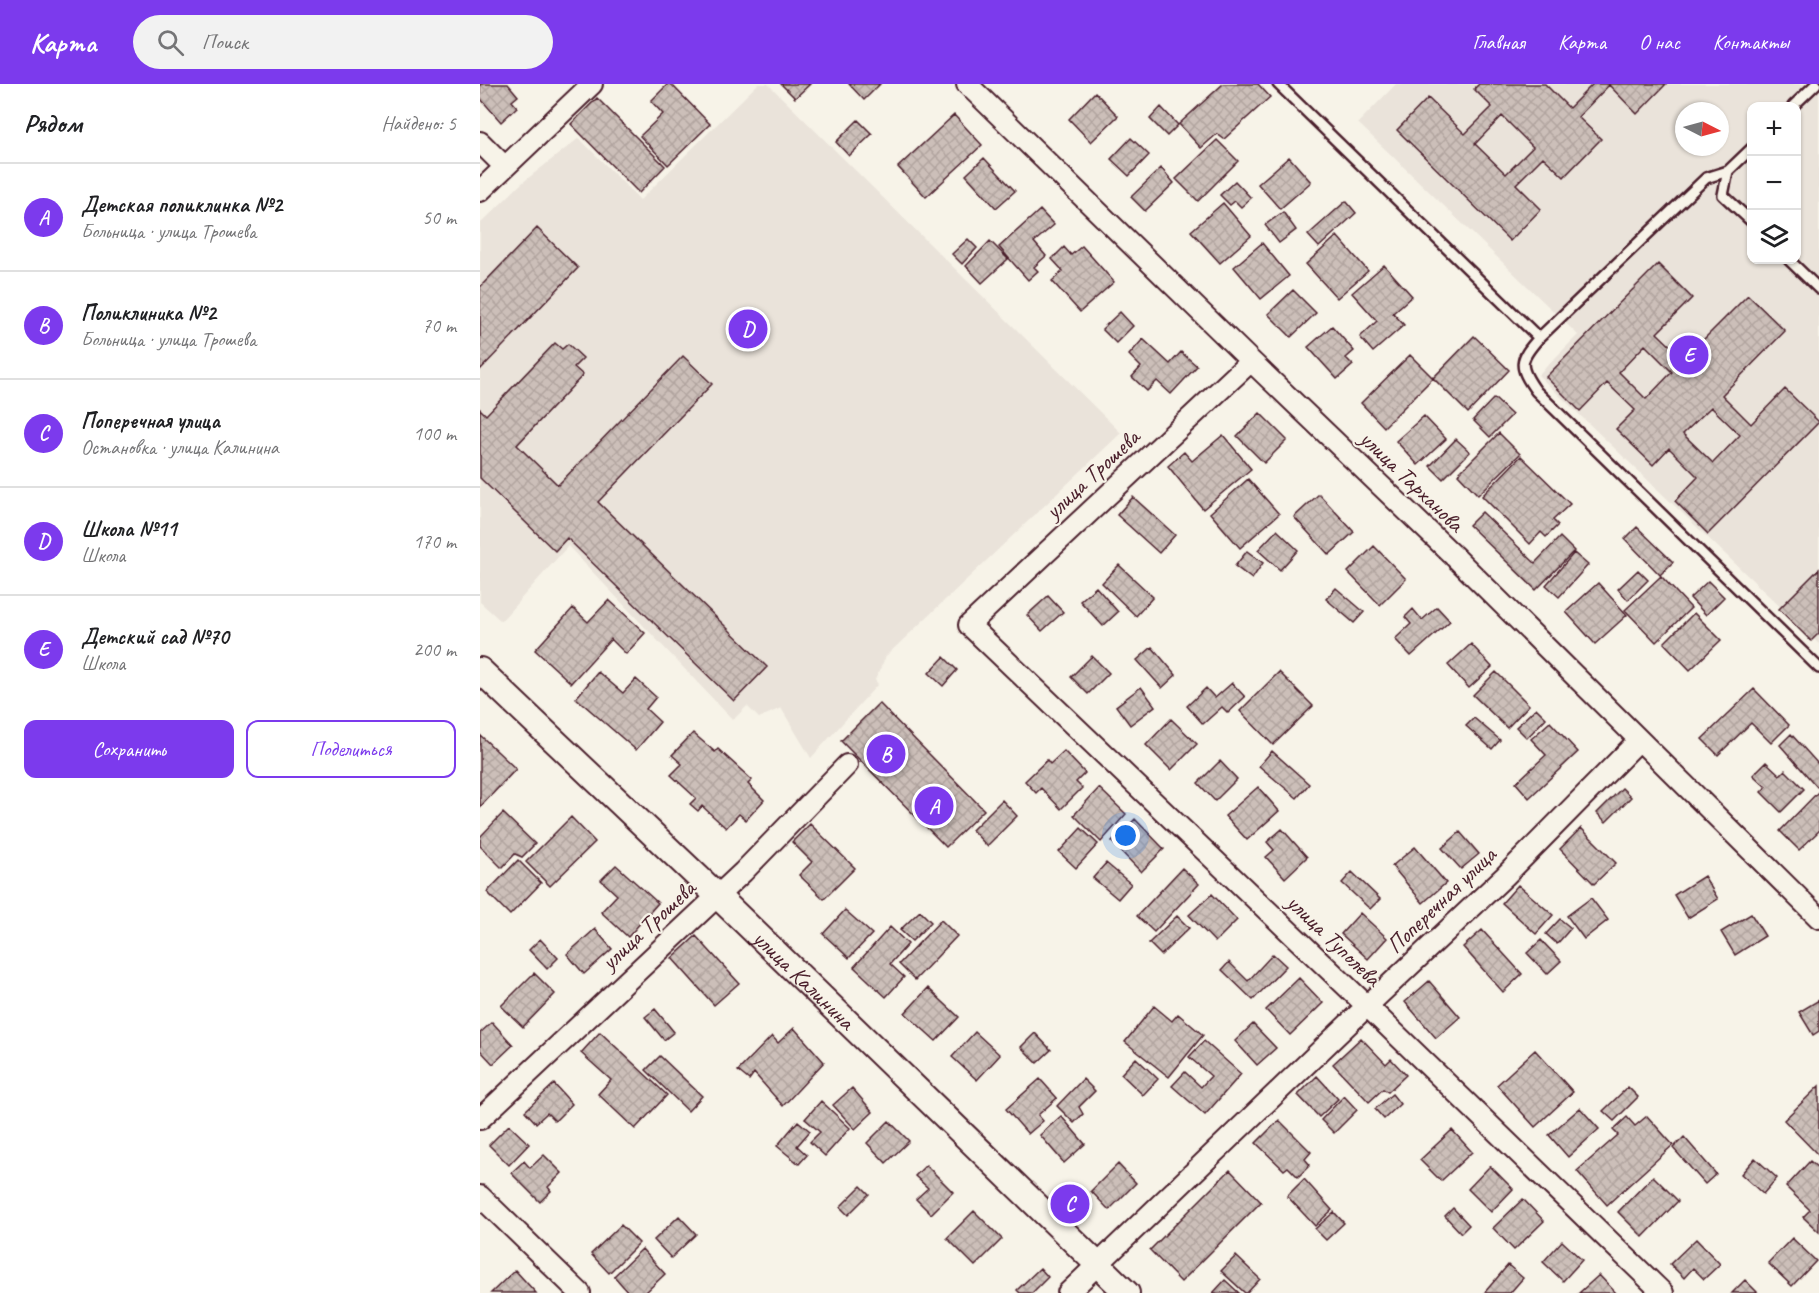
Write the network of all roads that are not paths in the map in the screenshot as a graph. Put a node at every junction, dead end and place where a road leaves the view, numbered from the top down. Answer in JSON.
{"nodes":[{"id":1,"x":592,"y":84,"type":"edge"},
{"id":2,"x":968,"y":84,"type":"edge"},
{"id":3,"x":1278,"y":84,"type":"edge"},
{"id":4,"x":1816,"y":84,"type":"edge"},
{"id":5,"x":1797,"y":102,"type":"edge"},
{"id":6,"x":480,"y":142,"type":"edge"},
{"id":7,"x":1747,"y":153,"type":"edge"},
{"id":8,"x":505,"y":167,"type":"junction"},
{"id":9,"x":1728,"y":171,"type":"junction"},
{"id":10,"x":480,"y":191,"type":"edge"},
{"id":11,"x":1747,"y":217,"type":"edge"},
{"id":12,"x":1793,"y":264,"type":"edge"},
{"id":13,"x":1819,"y":289,"type":"edge"},
{"id":14,"x":1539,"y":338,"type":"junction"},
{"id":15,"x":1251,"y":362,"type":"junction"},
{"id":16,"x":969,"y":625,"type":"joint"},
{"id":17,"x":1819,"y":668,"type":"edge"},
{"id":18,"x":480,"y":670,"type":"edge"},
{"id":19,"x":1639,"y":740,"type":"junction"},
{"id":20,"x":847,"y":765,"type":"dead end"},
{"id":21,"x":717,"y":896,"type":"junction"},
{"id":22,"x":1819,"y":918,"type":"edge"},
{"id":23,"x":1367,"y":1006,"type":"junction"},
{"id":24,"x":480,"y":1119,"type":"edge"},
{"id":25,"x":480,"y":1196,"type":"edge"},
{"id":26,"x":1097,"y":1265,"type":"junction"},
{"id":27,"x":580,"y":1293,"type":"edge"},
{"id":28,"x":1068,"y":1293,"type":"edge"},
{"id":29,"x":1127,"y":1293,"type":"edge"},
{"id":30,"x":1663,"y":1293,"type":"edge"}],
"edges":[{"from":1,"to":8,"type":"street"},
{"from":2,"to":15,"type":"street","name":"улица Тарханова"},
{"from":3,"to":14,"type":"lane"},
{"from":4,"to":5,"type":"lane"},
{"from":6,"to":8,"type":"street"},
{"from":7,"to":9,"type":"lane"},
{"from":8,"to":10,"type":"street"},
{"from":9,"to":11,"type":"lane"},
{"from":9,"to":14,"type":"lane"},
{"from":12,"to":13,"type":"lane"},
{"from":14,"to":17,"type":"lane"},
{"from":15,"to":16,"type":"street","name":"улица Трошева"},
{"from":15,"to":19,"type":"street","name":"улица Тарханова"},
{"from":16,"to":23,"type":"street","name":"улица Туполева"},
{"from":18,"to":21,"type":"street","name":"улица Калинина"},
{"from":19,"to":22,"type":"street","name":"улица Тарханова"},
{"from":19,"to":23,"type":"street","name":"Поперечная улица"},
{"from":20,"to":21,"type":"street","name":"улица Трошева"},
{"from":21,"to":24,"type":"street","name":"улица Трошева"},
{"from":21,"to":26,"type":"street","name":"улица Калинина"},
{"from":23,"to":26,"type":"street","name":"Поперечная улица"},
{"from":23,"to":30,"type":"street","name":"улица Туполева"},
{"from":25,"to":27,"type":"street"},
{"from":26,"to":28,"type":"street","name":"Поперечная улица"},
{"from":26,"to":29,"type":"street","name":"улица Калинина"}]}
